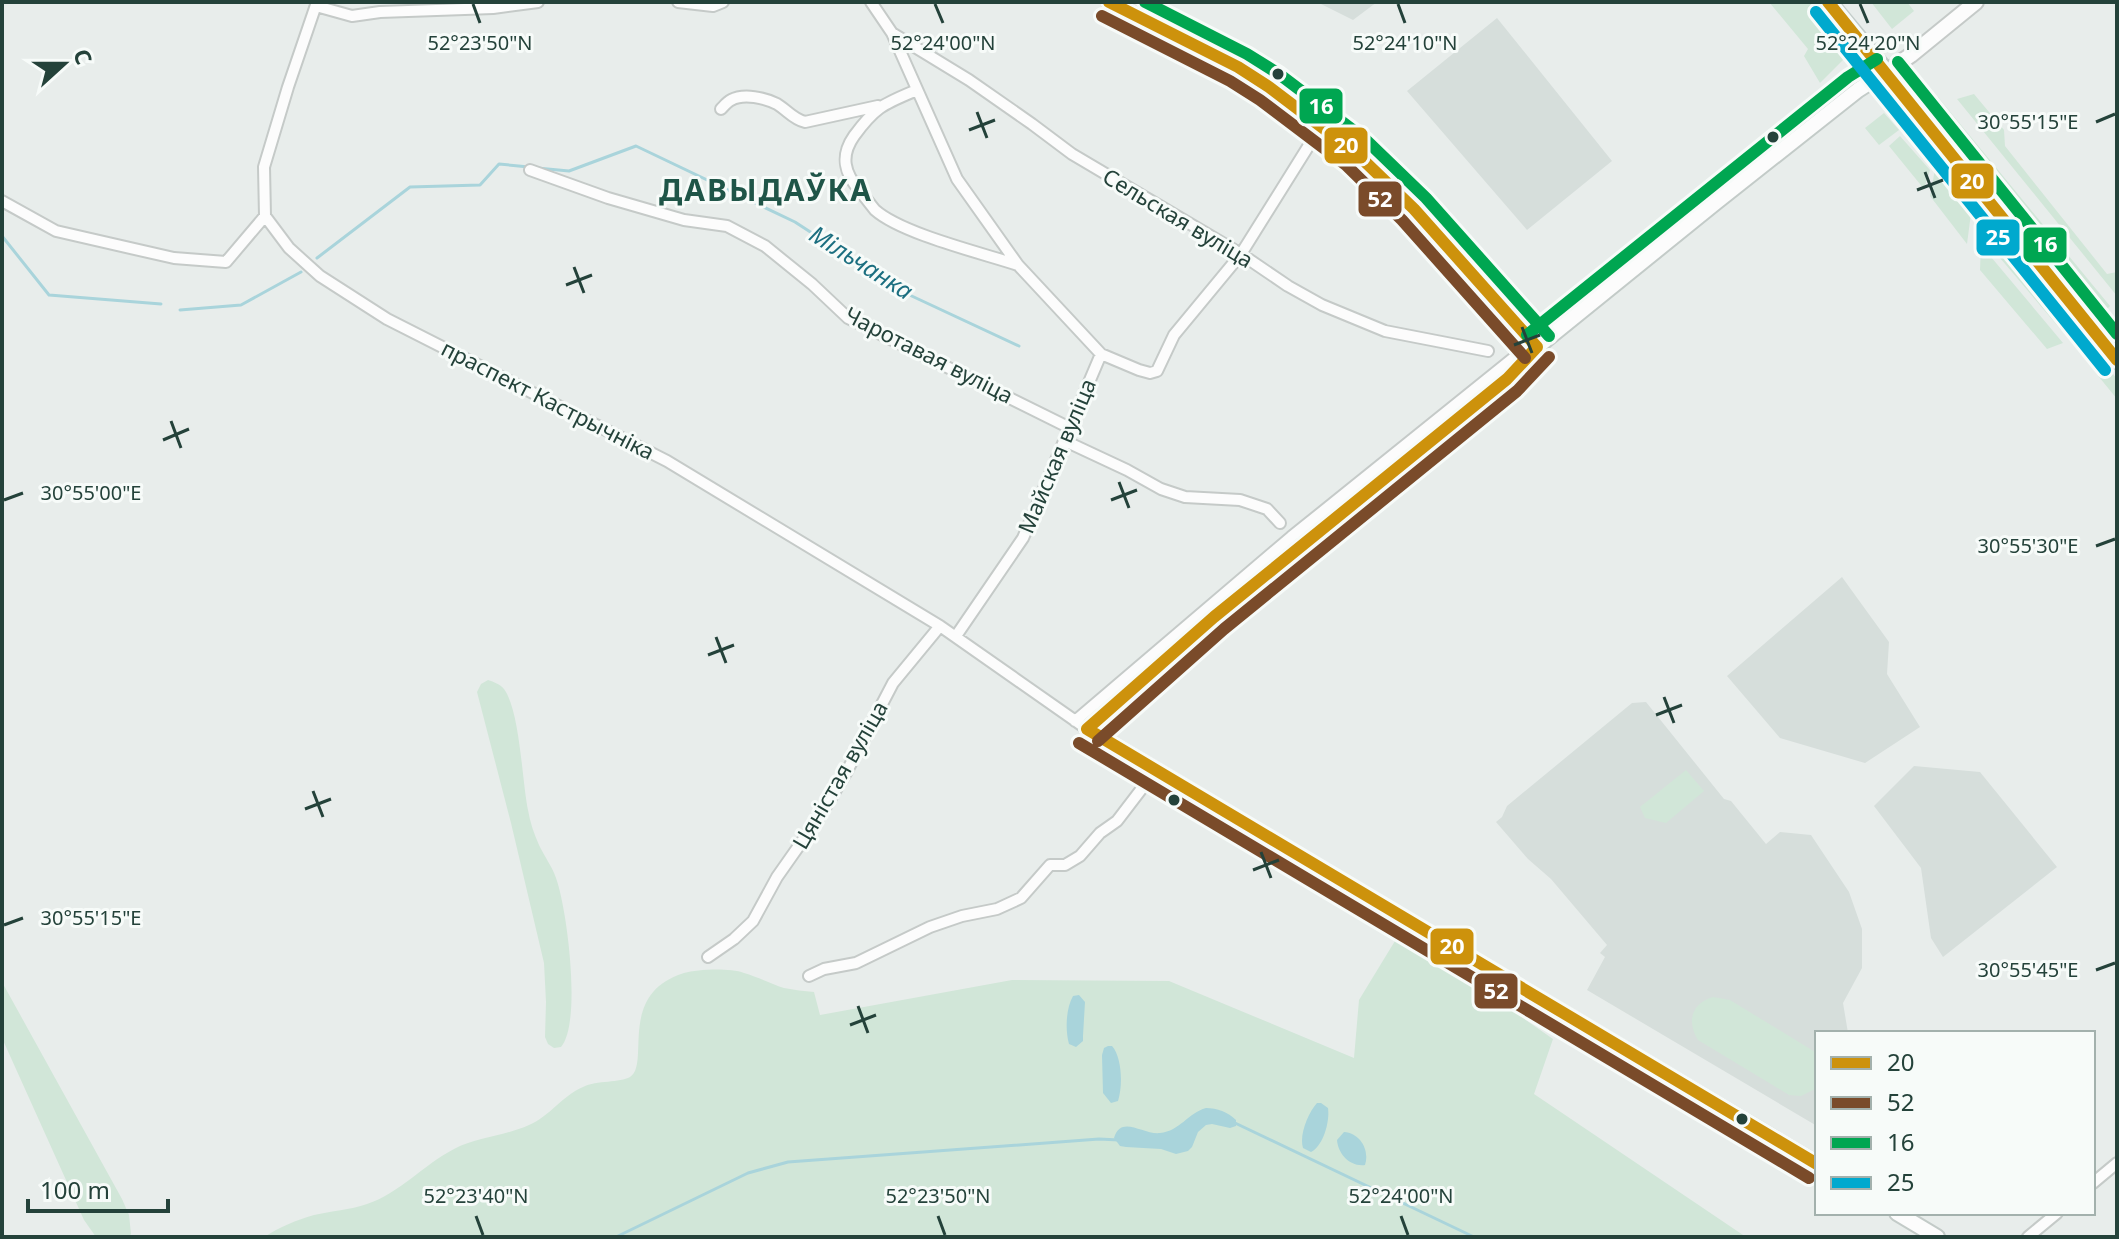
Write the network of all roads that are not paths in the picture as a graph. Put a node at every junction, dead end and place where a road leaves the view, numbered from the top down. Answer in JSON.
{"nodes":[{"id":1,"x":538,"y":2,"type":"edge"},
{"id":2,"x":678,"y":2,"type":"edge"},
{"id":3,"x":723,"y":2,"type":"edge"},
{"id":4,"x":871,"y":2,"type":"edge"},
{"id":5,"x":1109,"y":2,"type":"edge"},
{"id":6,"x":1828,"y":2,"type":"edge"},
{"id":7,"x":1976,"y":2,"type":"edge"},
{"id":8,"x":317,"y":4,"type":"edge"},
{"id":9,"x":892,"y":33,"type":"junction"},
{"id":10,"x":1886,"y":72,"type":"junction"},
{"id":11,"x":917,"y":90,"type":"junction"},
{"id":12,"x":880,"y":105,"type":"junction"},
{"id":13,"x":721,"y":109,"type":"dead end"},
{"id":14,"x":1321,"y":126,"type":"junction"},
{"id":15,"x":530,"y":170,"type":"dead end"},
{"id":16,"x":2,"y":201,"type":"edge"},
{"id":17,"x":265,"y":216,"type":"junction"},
{"id":18,"x":1241,"y":254,"type":"junction"},
{"id":19,"x":1018,"y":265,"type":"junction"},
{"id":20,"x":1537,"y":347,"type":"junction"},
{"id":21,"x":1488,"y":351,"type":"dead end"},
{"id":22,"x":1101,"y":354,"type":"junction"},
{"id":23,"x":2117,"y":360,"type":"edge"},
{"id":24,"x":1070,"y":428,"type":"junction"},
{"id":25,"x":1065,"y":441,"type":"junction"},
{"id":26,"x":1280,"y":523,"type":"dead end"},
{"id":27,"x":940,"y":626,"type":"junction"},
{"id":28,"x":956,"y":636,"type":"junction"},
{"id":29,"x":1081,"y":725,"type":"junction"},
{"id":30,"x":1156,"y":770,"type":"junction"},
{"id":31,"x":708,"y":957,"type":"dead end"},
{"id":32,"x":809,"y":976,"type":"dead end"},
{"id":33,"x":1815,"y":1163,"type":"edge"},
{"id":34,"x":2117,"y":1163,"type":"edge"},
{"id":35,"x":2095,"y":1181,"type":"edge"},
{"id":36,"x":1900,"y":1215,"type":"edge"},
{"id":37,"x":2055,"y":1215,"type":"edge"},
{"id":38,"x":1937,"y":1237,"type":"edge"},
{"id":39,"x":2028,"y":1237,"type":"edge"}],
"edges":[{"from":1,"to":8,"type":"street"},
{"from":2,"to":3,"type":"street"},
{"from":4,"to":9,"type":"street"},
{"from":5,"to":14,"type":"main road"},
{"from":6,"to":10,"type":"main road"},
{"from":7,"to":10,"type":"main road"},
{"from":8,"to":17,"type":"street"},
{"from":9,"to":11,"type":"street"},
{"from":9,"to":18,"type":"street","name":"Сельская вуліца"},
{"from":10,"to":20,"type":"main road"},
{"from":10,"to":23,"type":"main road"},
{"from":11,"to":12,"type":"street"},
{"from":11,"to":19,"type":"street"},
{"from":12,"to":13,"type":"street"},
{"from":12,"to":19,"type":"street"},
{"from":14,"to":18,"type":"street"},
{"from":14,"to":20,"type":"main road"},
{"from":15,"to":24,"type":"street","name":"Чаротавая вуліца"},
{"from":16,"to":17,"type":"street"},
{"from":17,"to":27,"type":"street","name":"праспект Кастрычніка"},
{"from":18,"to":21,"type":"street","name":"Сельская вуліца"},
{"from":18,"to":22,"type":"street"},
{"from":19,"to":22,"type":"street"},
{"from":20,"to":29,"type":"street"},
{"from":22,"to":24,"type":"street","name":"Майская вуліца"},
{"from":24,"to":25,"type":"street","name":"Майская вуліца"},
{"from":25,"to":26,"type":"street"},
{"from":25,"to":28,"type":"street","name":"Майская вуліца"},
{"from":27,"to":28,"type":"street","name":"праспект Кастрычніка"},
{"from":27,"to":31,"type":"street","name":"Цяністая вуліца"},
{"from":28,"to":29,"type":"street","name":"праспект Кастрычніка"},
{"from":29,"to":30,"type":"main road"},
{"from":30,"to":32,"type":"street"},
{"from":30,"to":33,"type":"main road"},
{"from":34,"to":35,"type":"street"},
{"from":36,"to":38,"type":"main road"},
{"from":37,"to":39,"type":"street"}]}
